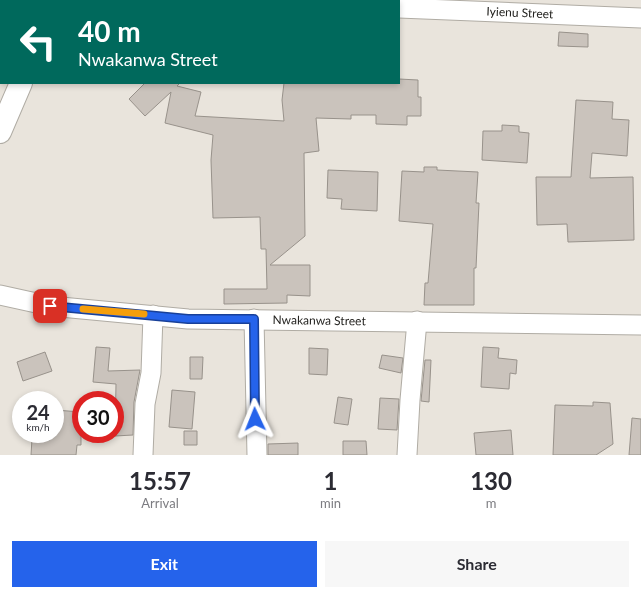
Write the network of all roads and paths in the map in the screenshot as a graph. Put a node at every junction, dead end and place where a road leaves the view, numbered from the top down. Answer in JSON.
{"nodes":[{"id":1,"x":400,"y":8,"type":"edge"},
{"id":2,"x":641,"y":18,"type":"edge"},
{"id":3,"x":21,"y":84,"type":"edge"},
{"id":4,"x":0,"y":132,"type":"edge"},
{"id":5,"x":0,"y":295,"type":"edge"},
{"id":6,"x":152,"y":315,"type":"junction"},
{"id":7,"x":254,"y":319,"type":"junction"},
{"id":8,"x":417,"y":321,"type":"junction"},
{"id":9,"x":641,"y":325,"type":"edge"},
{"id":10,"x":143,"y":455,"type":"edge"},
{"id":11,"x":257,"y":455,"type":"edge"},
{"id":12,"x":407,"y":455,"type":"edge"}],
"edges":[{"from":1,"to":2,"type":"street","name":"Iyienu Street"},
{"from":3,"to":4,"type":"main road"},
{"from":5,"to":6,"type":"street","name":"Nwakanwa Street"},
{"from":6,"to":7,"type":"street","name":"Nwakanwa Street"},
{"from":6,"to":10,"type":"street"},
{"from":7,"to":8,"type":"street","name":"Nwakanwa Street"},
{"from":7,"to":11,"type":"street"},
{"from":8,"to":9,"type":"street","name":"Nwakanwa Street"},
{"from":8,"to":12,"type":"street"}]}
